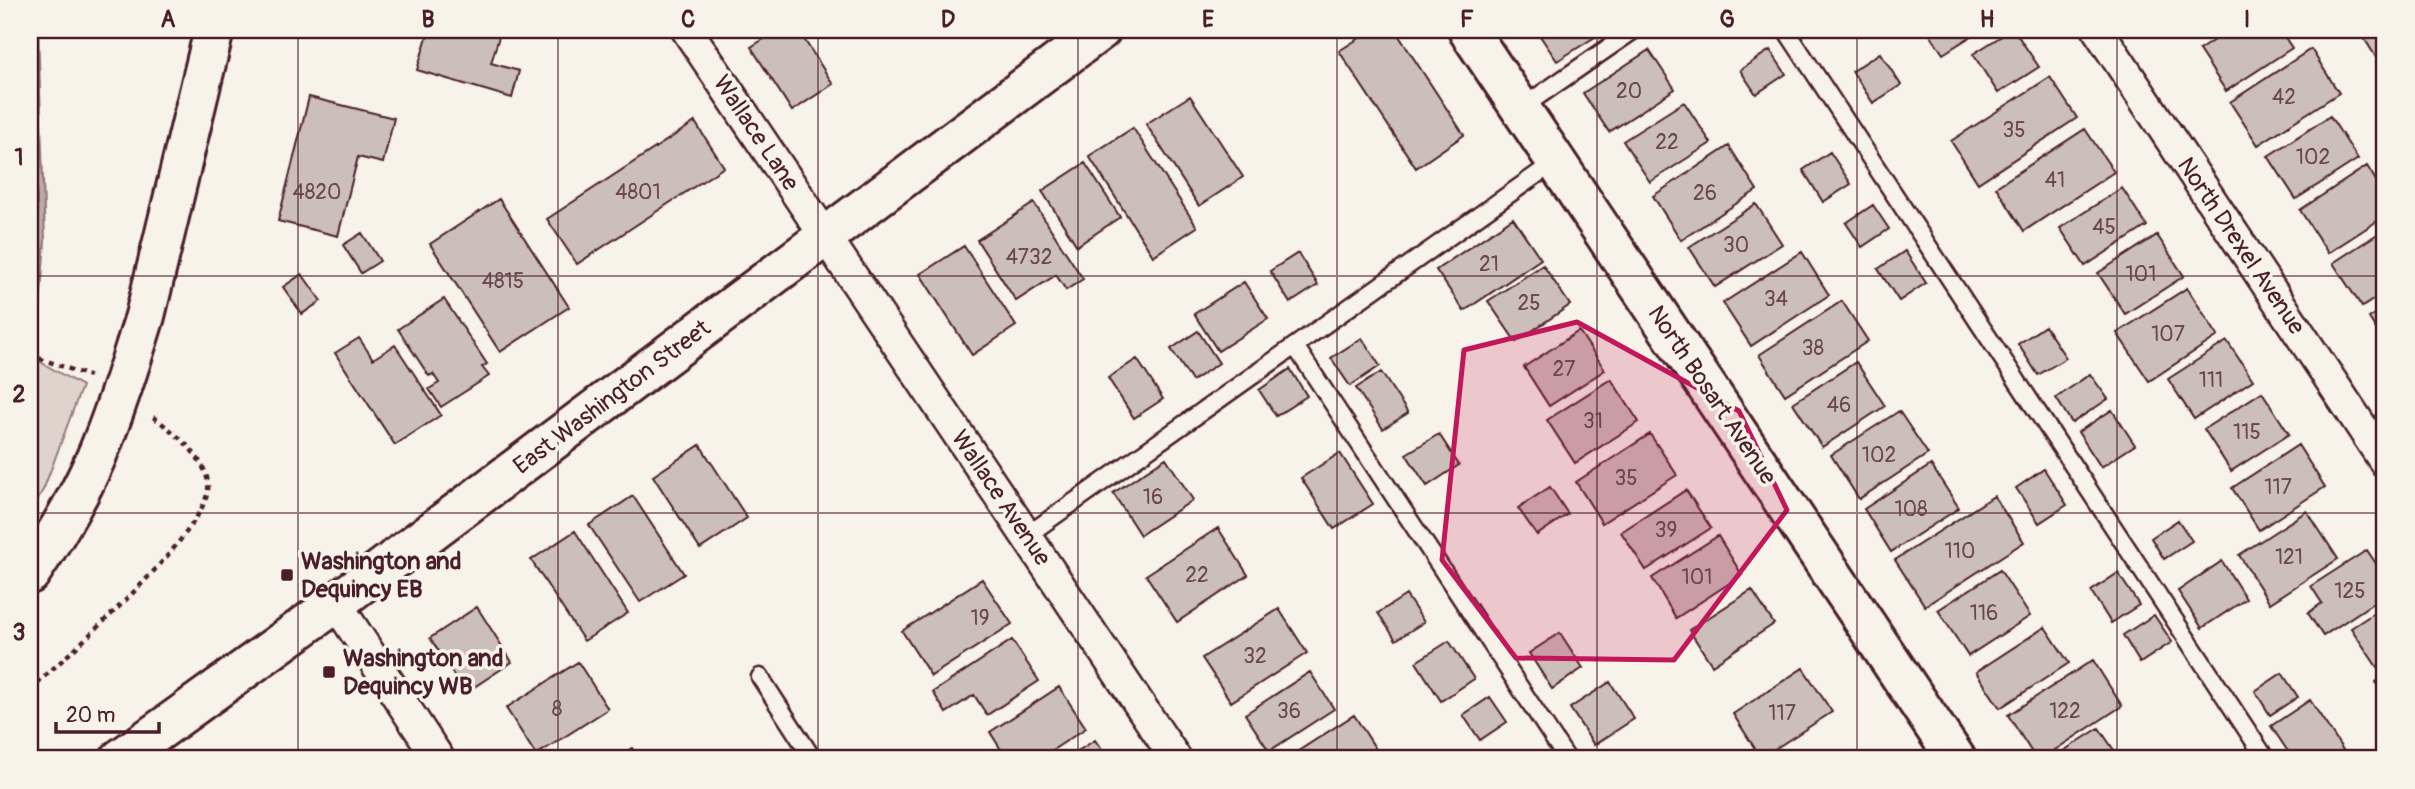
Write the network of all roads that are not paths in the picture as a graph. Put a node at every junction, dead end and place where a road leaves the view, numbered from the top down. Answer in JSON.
{"nodes":[{"id":1,"x":214,"y":30,"type":"edge"},
{"id":2,"x":687,"y":30,"type":"edge"},
{"id":3,"x":1101,"y":30,"type":"edge"},
{"id":4,"x":1468,"y":30,"type":"edge"},
{"id":5,"x":1634,"y":30,"type":"edge"},
{"id":6,"x":1786,"y":30,"type":"edge"},
{"id":7,"x":2098,"y":30,"type":"edge"},
{"id":8,"x":1520,"y":108,"type":"junction"},
{"id":9,"x":1556,"y":162,"type":"junction"},
{"id":10,"x":826,"y":237,"type":"junction"},
{"id":11,"x":1295,"y":346,"type":"junction"},
{"id":12,"x":2385,"y":462,"type":"edge"},
{"id":13,"x":1026,"y":536,"type":"junction"},
{"id":14,"x":30,"y":574,"type":"edge"},
{"id":15,"x":336,"y":603,"type":"junction"},
{"id":16,"x":760,"y":677,"type":"dead end"},
{"id":17,"x":120,"y":759,"type":"edge"},
{"id":18,"x":439,"y":759,"type":"edge"},
{"id":19,"x":813,"y":759,"type":"edge"},
{"id":20,"x":1176,"y":759,"type":"edge"},
{"id":21,"x":1567,"y":759,"type":"edge"},
{"id":22,"x":1956,"y":759,"type":"edge"},
{"id":23,"x":2266,"y":759,"type":"edge"}],
"edges":[{"from":1,"to":14,"type":"street"},
{"from":2,"to":10,"type":"street","name":"Wallace Lane"},
{"from":3,"to":10,"type":"street","name":"East Washington Street"},
{"from":4,"to":8,"type":"street","name":"North Bosart Avenue"},
{"from":5,"to":8,"type":"lane"},
{"from":6,"to":23,"type":"lane"},
{"from":7,"to":12,"type":"street","name":"North Drexel Avenue"},
{"from":8,"to":9,"type":"street","name":"North Bosart Avenue"},
{"from":9,"to":11,"type":"lane"},
{"from":9,"to":22,"type":"street","name":"North Bosart Avenue"},
{"from":10,"to":13,"type":"street","name":"Wallace Avenue"},
{"from":10,"to":15,"type":"street","name":"East Washington Street"},
{"from":11,"to":13,"type":"lane"},
{"from":11,"to":21,"type":"lane"},
{"from":13,"to":20,"type":"street","name":"Wallace Avenue"},
{"from":15,"to":17,"type":"street","name":"East Washington Street"},
{"from":15,"to":18,"type":"street"},
{"from":16,"to":19,"type":"lane"}]}
